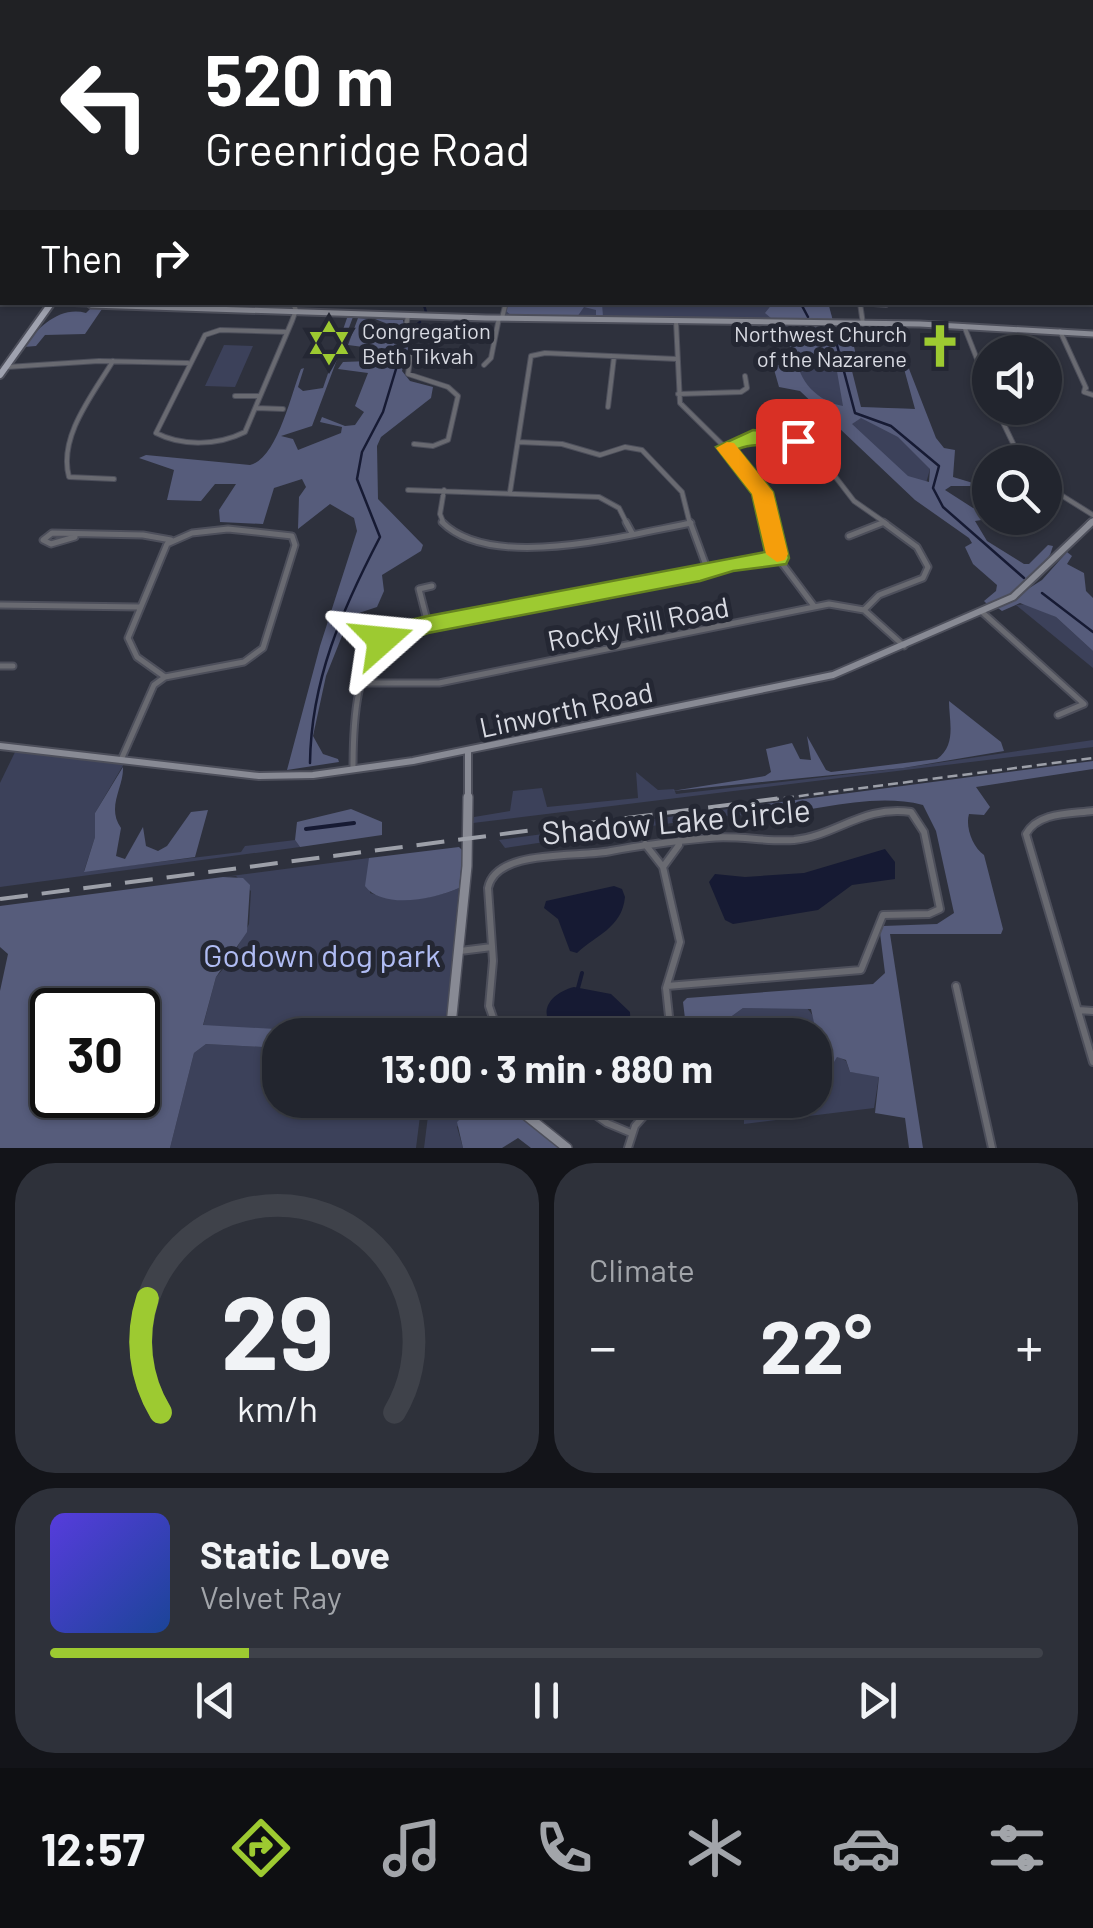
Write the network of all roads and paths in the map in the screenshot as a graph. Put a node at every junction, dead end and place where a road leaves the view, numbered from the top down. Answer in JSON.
{"nodes":[{"id":1,"x":50,"y":305,"type":"edge"},
{"id":2,"x":78,"y":305,"type":"edge"},
{"id":3,"x":219,"y":305,"type":"edge"},
{"id":4,"x":293,"y":305,"type":"edge"},
{"id":5,"x":505,"y":305,"type":"edge"},
{"id":6,"x":860,"y":305,"type":"edge"},
{"id":7,"x":877,"y":305,"type":"edge"},
{"id":8,"x":886,"y":306,"type":"dead end"},
{"id":9,"x":216,"y":310,"type":"junction"},
{"id":10,"x":295,"y":313,"type":"junction"},
{"id":11,"x":408,"y":316,"type":"junction"},
{"id":12,"x":501,"y":318,"type":"junction"},
{"id":13,"x":676,"y":322,"type":"junction"},
{"id":14,"x":863,"y":324,"type":"junction"},
{"id":15,"x":964,"y":326,"type":"junction"},
{"id":16,"x":1060,"y":331,"type":"junction"},
{"id":17,"x":287,"y":332,"type":"junction"},
{"id":18,"x":1093,"y":334,"type":"edge"},
{"id":19,"x":972,"y":346,"type":"edge"},
{"id":20,"x":614,"y":357,"type":"junction"},
{"id":21,"x":677,"y":359,"type":"junction"},
{"id":22,"x":112,"y":362,"type":"junction"},
{"id":23,"x":188,"y":364,"type":"junction"},
{"id":24,"x":484,"y":365,"type":"dead end"},
{"id":25,"x":6,"y":367,"type":"junction"},
{"id":26,"x":0,"y":375,"type":"edge"},
{"id":27,"x":745,"y":376,"type":"dead end"},
{"id":28,"x":1091,"y":391,"type":"edge"},
{"id":29,"x":678,"y":394,"type":"junction"},
{"id":30,"x":235,"y":396,"type":"dead end"},
{"id":31,"x":260,"y":396,"type":"junction"},
{"id":32,"x":608,"y":407,"type":"dead end"},
{"id":33,"x":256,"y":408,"type":"junction"},
{"id":34,"x":283,"y":409,"type":"dead end"},
{"id":35,"x":518,"y":442,"type":"junction"},
{"id":36,"x":414,"y":444,"type":"dead end"},
{"id":37,"x":726,"y":447,"type":"junction"},
{"id":38,"x":114,"y":479,"type":"dead end"},
{"id":39,"x":408,"y":490,"type":"dead end"},
{"id":40,"x":444,"y":490,"type":"junction"},
{"id":41,"x":510,"y":492,"type":"junction"},
{"id":42,"x":1062,"y":497,"type":"edge"},
{"id":43,"x":1093,"y":518,"type":"edge"},
{"id":44,"x":691,"y":523,"type":"junction"},
{"id":45,"x":882,"y":524,"type":"junction"},
{"id":46,"x":632,"y":534,"type":"junction"},
{"id":47,"x":849,"y":536,"type":"dead end"},
{"id":48,"x":75,"y":537,"type":"junction"},
{"id":49,"x":171,"y":540,"type":"junction"},
{"id":50,"x":778,"y":558,"type":"junction"},
{"id":51,"x":708,"y":571,"type":"junction"},
{"id":52,"x":432,"y":586,"type":"dead end"},
{"id":53,"x":0,"y":605,"type":"edge"},
{"id":54,"x":814,"y":606,"type":"junction"},
{"id":55,"x":139,"y":607,"type":"junction"},
{"id":56,"x":864,"y":610,"type":"junction"},
{"id":57,"x":982,"y":612,"type":"junction"},
{"id":58,"x":428,"y":624,"type":"junction"},
{"id":59,"x":904,"y":646,"type":"junction"},
{"id":60,"x":0,"y":666,"type":"edge"},
{"id":61,"x":13,"y":666,"type":"dead end"},
{"id":62,"x":166,"y":677,"type":"junction"},
{"id":63,"x":366,"y":683,"type":"junction"},
{"id":64,"x":1058,"y":715,"type":"dead end"},
{"id":65,"x":0,"y":746,"type":"edge"},
{"id":66,"x":468,"y":752,"type":"junction"},
{"id":67,"x":121,"y":760,"type":"junction"},
{"id":68,"x":353,"y":769,"type":"junction"},
{"id":69,"x":1093,"y":811,"type":"edge"},
{"id":70,"x":645,"y":844,"type":"junction"},
{"id":71,"x":680,"y":844,"type":"junction"},
{"id":72,"x":663,"y":867,"type":"junction"},
{"id":73,"x":492,"y":947,"type":"junction"},
{"id":74,"x":459,"y":951,"type":"junction"},
{"id":75,"x":667,"y":986,"type":"junction"},
{"id":76,"x":956,"y":986,"type":"dead end"},
{"id":77,"x":1078,"y":1010,"type":"junction"},
{"id":78,"x":1093,"y":1011,"type":"edge"},
{"id":79,"x":452,"y":1018,"type":"edge"},
{"id":80,"x":493,"y":1018,"type":"edge"},
{"id":81,"x":670,"y":1018,"type":"edge"},
{"id":82,"x":1093,"y":1062,"type":"edge"},
{"id":83,"x":530,"y":1118,"type":"edge"},
{"id":84,"x":600,"y":1118,"type":"edge"},
{"id":85,"x":641,"y":1118,"type":"edge"},
{"id":86,"x":631,"y":1133,"type":"junction"},
{"id":87,"x":567,"y":1148,"type":"edge"},
{"id":88,"x":628,"y":1148,"type":"edge"},
{"id":89,"x":992,"y":1148,"type":"edge"}],
"edges":[{"from":1,"to":25,"type":"main road"},
{"from":2,"to":9,"type":"main road"},
{"from":3,"to":9,"type":"street"},
{"from":4,"to":10,"type":"street"},
{"from":5,"to":12,"type":"street"},
{"from":6,"to":14,"type":"street"},
{"from":7,"to":8,"type":"street"},
{"from":9,"to":10,"type":"main road"},
{"from":10,"to":11,"type":"main road"},
{"from":10,"to":17,"type":"street"},
{"from":11,"to":12,"type":"main road"},
{"from":11,"to":36,"type":"street"},
{"from":12,"to":13,"type":"main road"},
{"from":12,"to":24,"type":"street"},
{"from":13,"to":14,"type":"main road"},
{"from":13,"to":21,"type":"street"},
{"from":14,"to":15,"type":"main road"},
{"from":15,"to":16,"type":"main road"},
{"from":15,"to":19,"type":"street"},
{"from":16,"to":18,"type":"main road"},
{"from":16,"to":28,"type":"street"},
{"from":17,"to":23,"type":"street"},
{"from":17,"to":31,"type":"street"},
{"from":20,"to":21,"type":"street"},
{"from":20,"to":32,"type":"street"},
{"from":20,"to":35,"type":"street"},
{"from":21,"to":29,"type":"street"},
{"from":22,"to":23,"type":"street"},
{"from":22,"to":25,"type":"street"},
{"from":22,"to":38,"type":"street"},
{"from":23,"to":33,"type":"street"},
{"from":25,"to":26,"type":"main road"},
{"from":27,"to":29,"type":"street"},
{"from":29,"to":37,"type":"street"},
{"from":30,"to":31,"type":"street"},
{"from":31,"to":33,"type":"street"},
{"from":33,"to":34,"type":"street"},
{"from":35,"to":41,"type":"street"},
{"from":35,"to":44,"type":"street"},
{"from":37,"to":45,"type":"street"},
{"from":37,"to":50,"type":"street"},
{"from":39,"to":40,"type":"street"},
{"from":40,"to":41,"type":"street"},
{"from":40,"to":46,"type":"street"},
{"from":41,"to":46,"type":"street"},
{"from":42,"to":43,"type":"street"},
{"from":43,"to":57,"type":"main road","name":"Linworth Road"},
{"from":44,"to":46,"type":"street"},
{"from":44,"to":51,"type":"street"},
{"from":45,"to":47,"type":"street"},
{"from":45,"to":56,"type":"street"},
{"from":48,"to":48,"type":"street"},
{"from":48,"to":49,"type":"street"},
{"from":49,"to":55,"type":"street"},
{"from":49,"to":62,"type":"street"},
{"from":50,"to":51,"type":"street"},
{"from":50,"to":54,"type":"street"},
{"from":51,"to":58,"type":"street"},
{"from":52,"to":58,"type":"street"},
{"from":53,"to":55,"type":"street"},
{"from":54,"to":56,"type":"street","name":"Rocky Rill Road"},
{"from":54,"to":63,"type":"street","name":"Rocky Rill Road"},
{"from":55,"to":62,"type":"street"},
{"from":56,"to":59,"type":"street"},
{"from":57,"to":59,"type":"main road","name":"Linworth Road"},
{"from":57,"to":64,"type":"street"},
{"from":58,"to":63,"type":"street"},
{"from":59,"to":66,"type":"main road","name":"Linworth Road"},
{"from":60,"to":61,"type":"street"},
{"from":62,"to":67,"type":"street"},
{"from":63,"to":68,"type":"street"},
{"from":65,"to":67,"type":"main road","name":"Linworth Road"},
{"from":66,"to":68,"type":"main road","name":"Linworth Road"},
{"from":66,"to":74,"type":"main road"},
{"from":67,"to":68,"type":"main road","name":"Linworth Road"},
{"from":69,"to":77,"type":"street"},
{"from":70,"to":71,"type":"street","name":"Shadow Lake Circle"},
{"from":70,"to":72,"type":"street"},
{"from":70,"to":73,"type":"street","name":"Shadow Lake Circle"},
{"from":71,"to":72,"type":"street"},
{"from":71,"to":75,"type":"street","name":"Shadow Lake Circle"},
{"from":72,"to":75,"type":"street"},
{"from":73,"to":74,"type":"street"},
{"from":73,"to":80,"type":"street","name":"Shadow Lake Circle"},
{"from":74,"to":79,"type":"main road"},
{"from":75,"to":81,"type":"street"},
{"from":76,"to":89,"type":"street"},
{"from":77,"to":78,"type":"street"},
{"from":77,"to":82,"type":"street"},
{"from":83,"to":87,"type":"main road"},
{"from":84,"to":86,"type":"street"},
{"from":85,"to":86,"type":"street"},
{"from":86,"to":88,"type":"street"}]}
